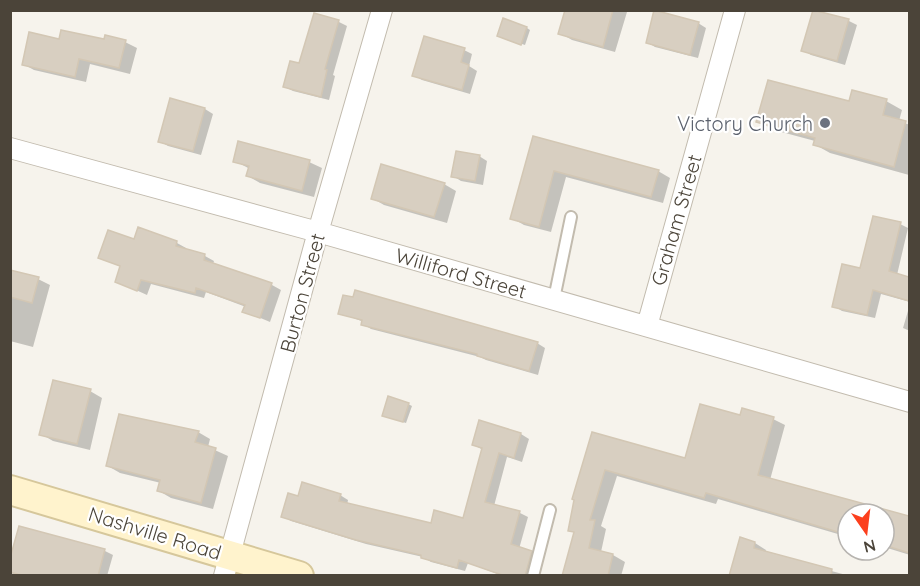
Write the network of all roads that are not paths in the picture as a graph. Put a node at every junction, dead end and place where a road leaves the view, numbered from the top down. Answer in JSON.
{"nodes":[{"id":1,"x":382,"y":10,"type":"edge"},
{"id":2,"x":735,"y":10,"type":"edge"},
{"id":3,"x":10,"y":148,"type":"edge"},
{"id":4,"x":571,"y":217,"type":"dead end"},
{"id":5,"x":318,"y":232,"type":"junction"},
{"id":6,"x":554,"y":299,"type":"junction"},
{"id":7,"x":647,"y":326,"type":"junction"},
{"id":8,"x":909,"y":402,"type":"edge"},
{"id":9,"x":10,"y":490,"type":"edge"},
{"id":10,"x":550,"y":510,"type":"dead end"},
{"id":11,"x":227,"y":566,"type":"edge"},
{"id":12,"x":299,"y":576,"type":"edge"},
{"id":13,"x":533,"y":576,"type":"edge"}],
"edges":[{"from":1,"to":5,"type":"street","name":"Burton Street"},
{"from":2,"to":7,"type":"street","name":"Graham Street"},
{"from":3,"to":5,"type":"street","name":"Williford Street"},
{"from":4,"to":6,"type":"lane"},
{"from":5,"to":6,"type":"street","name":"Williford Street"},
{"from":5,"to":11,"type":"street","name":"Burton Street"},
{"from":6,"to":7,"type":"street","name":"Williford Street"},
{"from":7,"to":8,"type":"street","name":"Williford Street"},
{"from":9,"to":11,"type":"main road","name":"Nashville Road"},
{"from":10,"to":13,"type":"lane"},
{"from":11,"to":12,"type":"main road","name":"Nashville Road"}]}
